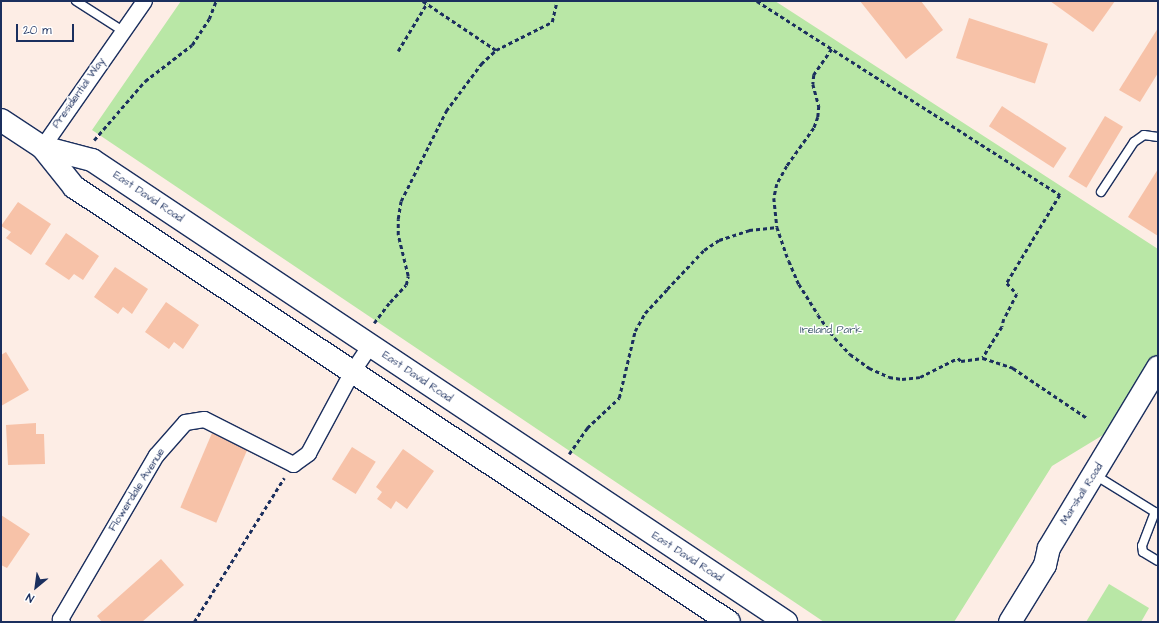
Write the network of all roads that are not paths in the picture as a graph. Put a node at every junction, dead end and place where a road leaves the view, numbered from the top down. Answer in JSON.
{"nodes":[{"id":1,"x":76,"y":1,"type":"edge"},
{"id":2,"x":144,"y":1,"type":"edge"},
{"id":3,"x":123,"y":31,"type":"junction"},
{"id":4,"x":1,"y":120,"type":"edge"},
{"id":5,"x":1158,"y":137,"type":"edge"},
{"id":6,"x":42,"y":147,"type":"junction"},
{"id":7,"x":1101,"y":192,"type":"dead end"},
{"id":8,"x":371,"y":335,"type":"junction"},
{"id":9,"x":1158,"y":368,"type":"edge"},
{"id":10,"x":351,"y":373,"type":"junction"},
{"id":11,"x":1094,"y":474,"type":"junction"},
{"id":12,"x":1157,"y":512,"type":"edge"},
{"id":13,"x":1158,"y":561,"type":"edge"},
{"id":14,"x":62,"y":622,"type":"edge"},
{"id":15,"x":729,"y":622,"type":"edge"},
{"id":16,"x":786,"y":622,"type":"edge"},
{"id":17,"x":1010,"y":622,"type":"edge"}],
"edges":[{"from":1,"to":3,"type":"lane"},
{"from":2,"to":3,"type":"street","name":"Presidential Way"},
{"from":3,"to":6,"type":"street","name":"Presidential Way"},
{"from":4,"to":6,"type":"street","name":"East David Road"},
{"from":5,"to":7,"type":"lane"},
{"from":6,"to":8,"type":"street","name":"East David Road"},
{"from":6,"to":10,"type":"street","name":"East David Road"},
{"from":8,"to":10,"type":"street"},
{"from":8,"to":16,"type":"street","name":"East David Road"},
{"from":9,"to":11,"type":"street","name":"Marshall Road"},
{"from":10,"to":14,"type":"street","name":"Flowerdale Avenue"},
{"from":10,"to":15,"type":"street","name":"East David Road"},
{"from":11,"to":12,"type":"lane"},
{"from":11,"to":17,"type":"street","name":"Marshall Road"},
{"from":12,"to":13,"type":"lane"}]}
